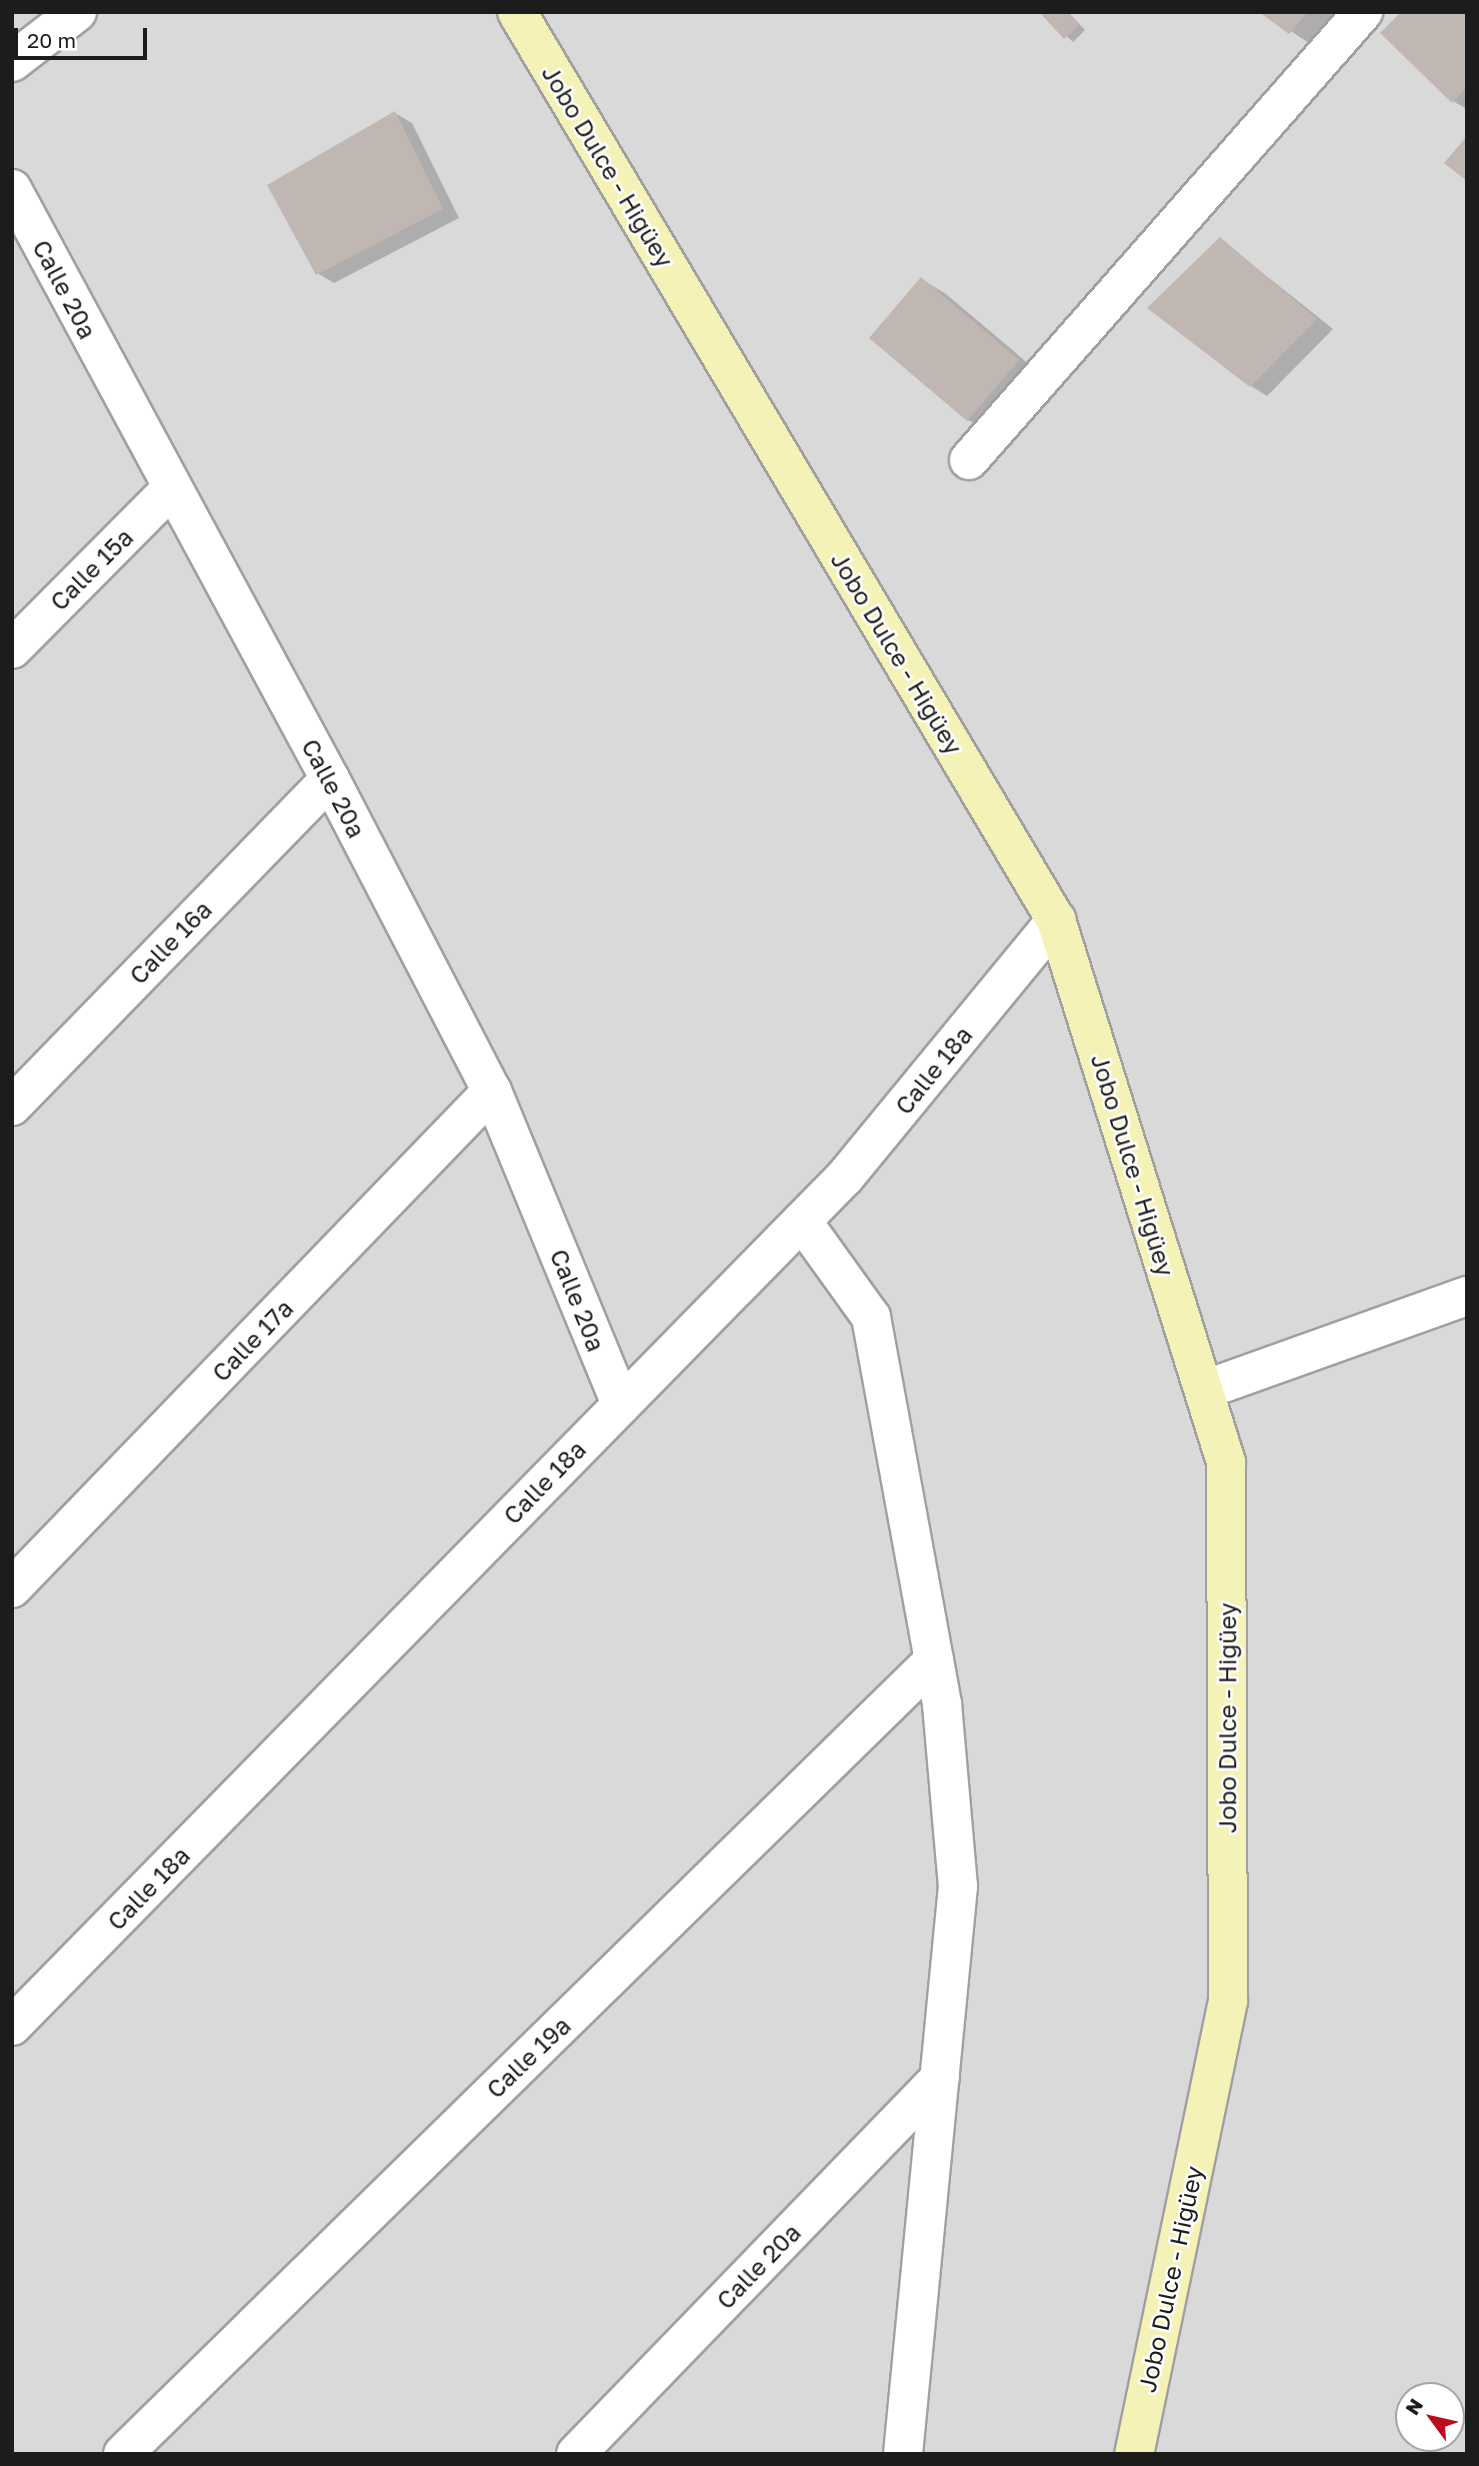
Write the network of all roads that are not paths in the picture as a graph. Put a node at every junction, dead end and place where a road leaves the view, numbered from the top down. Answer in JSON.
{"nodes":[{"id":1,"x":77,"y":12,"type":"edge"},
{"id":2,"x":517,"y":12,"type":"edge"},
{"id":3,"x":1363,"y":12,"type":"edge"},
{"id":4,"x":12,"y":62,"type":"edge"},
{"id":5,"x":12,"y":189,"type":"edge"},
{"id":6,"x":970,"y":460,"type":"dead end"},
{"id":7,"x":170,"y":489,"type":"junction"},
{"id":8,"x":12,"y":649,"type":"edge"},
{"id":9,"x":330,"y":779,"type":"junction"},
{"id":10,"x":1056,"y":920,"type":"junction"},
{"id":11,"x":492,"y":1091,"type":"junction"},
{"id":12,"x":12,"y":1106,"type":"edge"},
{"id":13,"x":802,"y":1221,"type":"junction"},
{"id":14,"x":1467,"y":1296,"type":"edge"},
{"id":15,"x":1204,"y":1390,"type":"junction"},
{"id":16,"x":621,"y":1404,"type":"junction"},
{"id":17,"x":12,"y":1588,"type":"edge"},
{"id":18,"x":934,"y":1660,"type":"junction"},
{"id":19,"x":12,"y":2026,"type":"edge"},
{"id":20,"x":940,"y":2078,"type":"junction"},
{"id":21,"x":123,"y":2454,"type":"edge"},
{"id":22,"x":576,"y":2454,"type":"edge"},
{"id":23,"x":903,"y":2454,"type":"edge"},
{"id":24,"x":1134,"y":2454,"type":"edge"}],
"edges":[{"from":1,"to":4,"type":"street"},
{"from":2,"to":10,"type":"street","name":"Jobo Dulce - Higüey"},
{"from":3,"to":6,"type":"street"},
{"from":5,"to":7,"type":"street","name":"Calle 20ª"},
{"from":7,"to":8,"type":"street","name":"Calle 15ª"},
{"from":7,"to":9,"type":"street","name":"Calle 20ª"},
{"from":9,"to":11,"type":"street","name":"Calle 20ª"},
{"from":9,"to":12,"type":"street","name":"Calle 16ª"},
{"from":10,"to":13,"type":"street","name":"Calle 18ª"},
{"from":10,"to":15,"type":"street","name":"Jobo Dulce - Higüey"},
{"from":11,"to":16,"type":"street","name":"Calle 20ª"},
{"from":11,"to":17,"type":"street","name":"Calle 17ª"},
{"from":13,"to":16,"type":"street","name":"Calle 18ª"},
{"from":13,"to":18,"type":"street"},
{"from":14,"to":15,"type":"street"},
{"from":15,"to":24,"type":"street","name":"Jobo Dulce - Higüey"},
{"from":16,"to":19,"type":"street","name":"Calle 18ª"},
{"from":18,"to":20,"type":"street"},
{"from":18,"to":21,"type":"street","name":"Calle 19ª"},
{"from":20,"to":22,"type":"street","name":"Calle 20ª"},
{"from":20,"to":23,"type":"street"}]}
